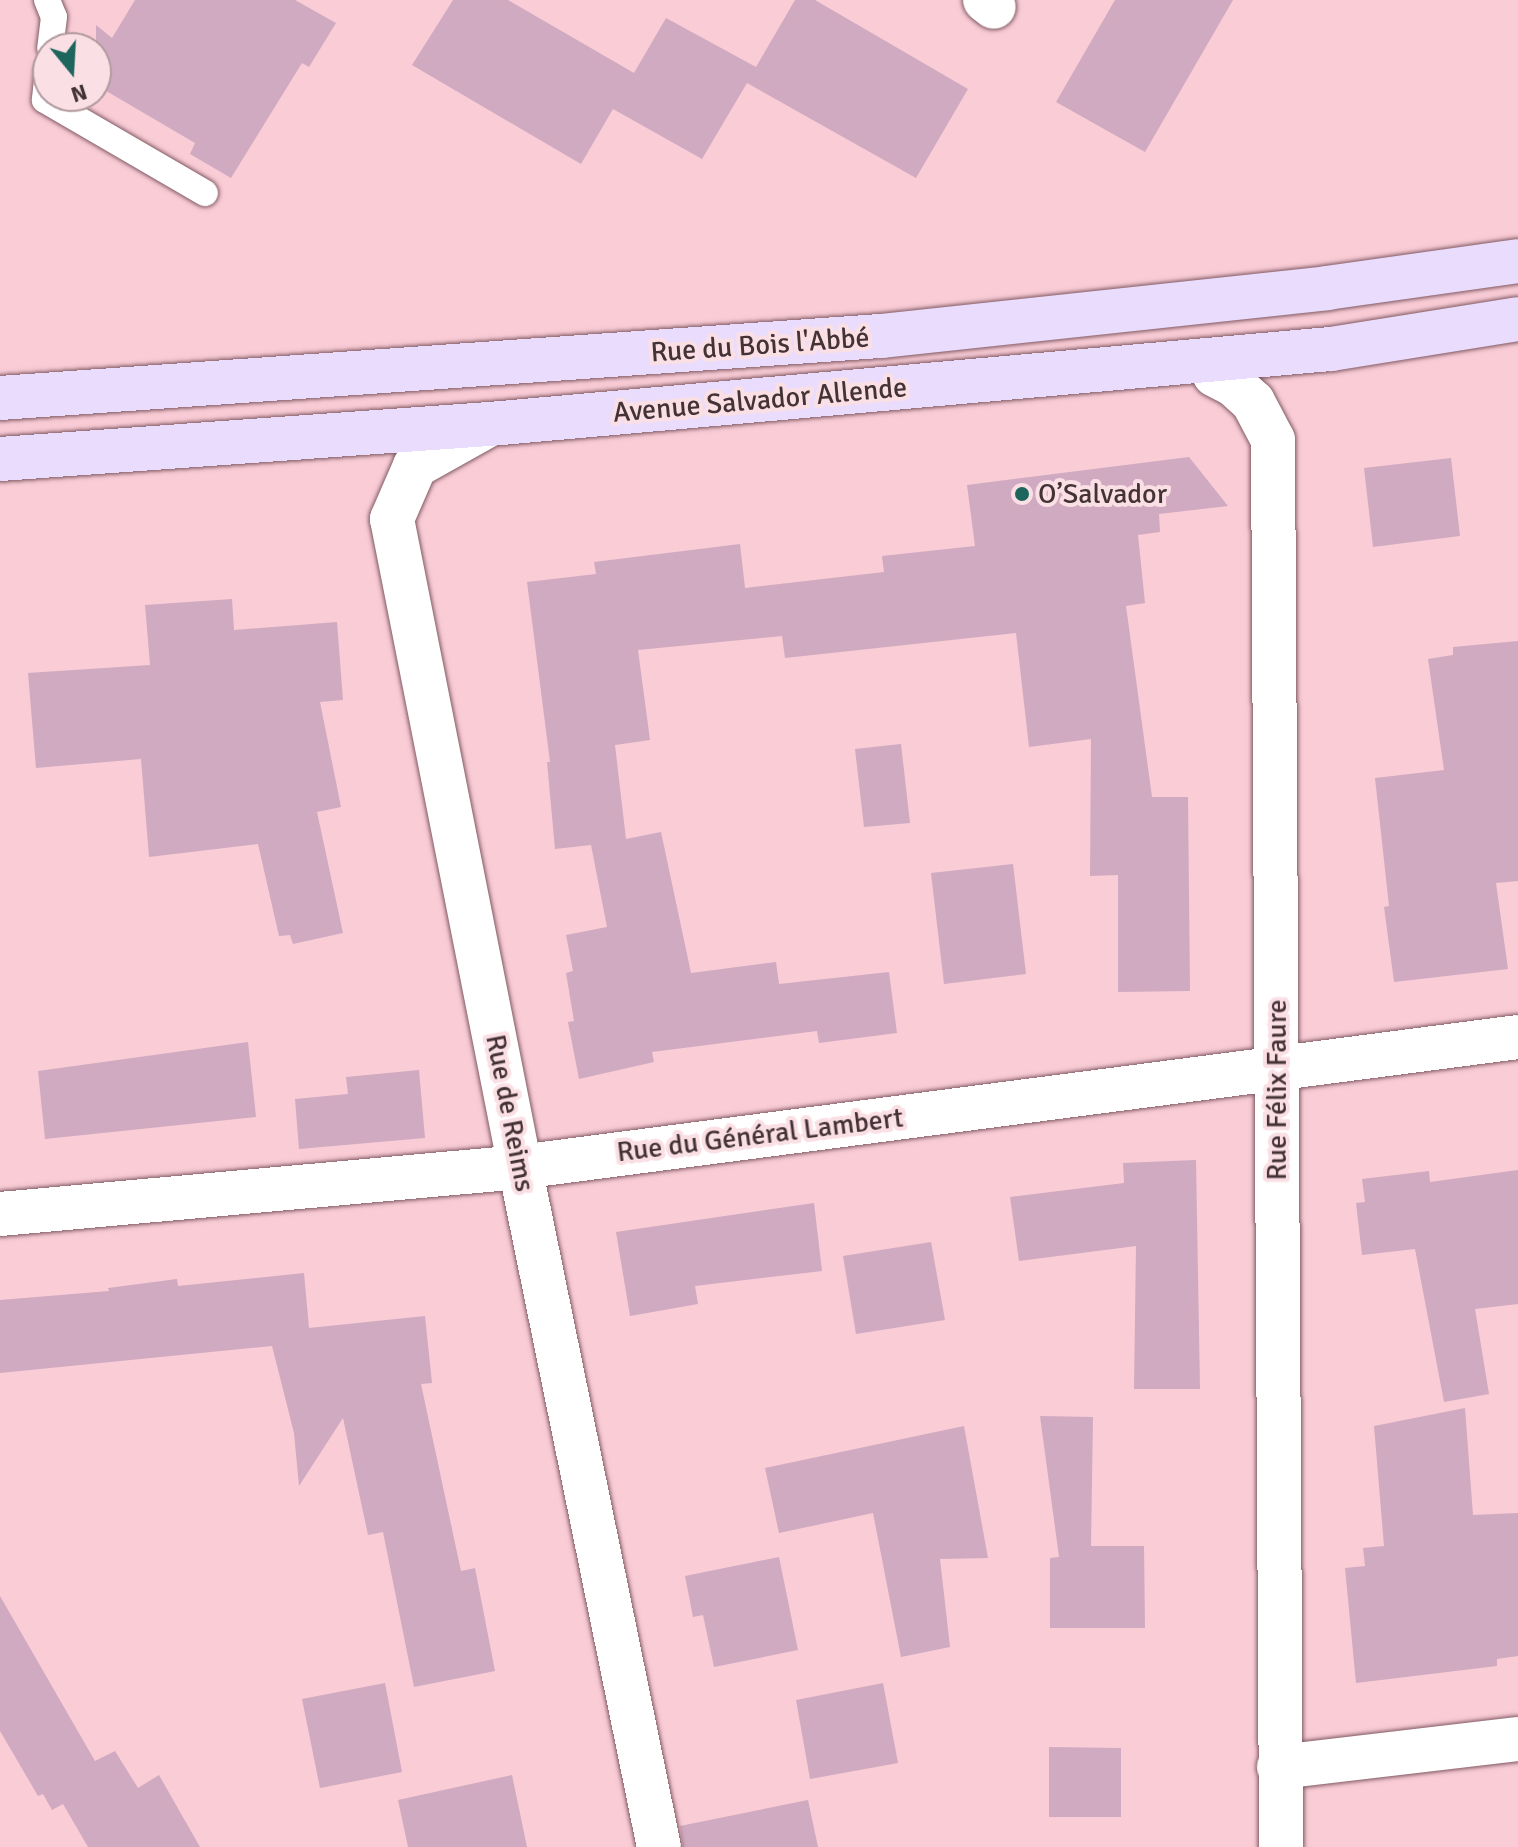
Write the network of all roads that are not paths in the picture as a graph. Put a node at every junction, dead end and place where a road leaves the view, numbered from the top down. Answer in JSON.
{"nodes":[{"id":1,"x":47,"y":0,"type":"edge"},
{"id":2,"x":52,"y":32,"type":"edge"},
{"id":3,"x":66,"y":112,"type":"edge"},
{"id":4,"x":205,"y":193,"type":"dead end"},
{"id":5,"x":1518,"y":261,"type":"edge"},
{"id":6,"x":1518,"y":319,"type":"edge"},
{"id":7,"x":1206,"y":360,"type":"junction"},
{"id":8,"x":0,"y":398,"type":"edge"},
{"id":9,"x":490,"y":424,"type":"junction"},
{"id":10,"x":0,"y":459,"type":"edge"},
{"id":11,"x":1518,"y":1037,"type":"edge"},
{"id":12,"x":1278,"y":1070,"type":"junction"},
{"id":13,"x":520,"y":1167,"type":"junction"},
{"id":14,"x":0,"y":1214,"type":"edge"},
{"id":15,"x":1518,"y":1739,"type":"edge"},
{"id":16,"x":1279,"y":1767,"type":"junction"},
{"id":17,"x":659,"y":1847,"type":"edge"},
{"id":18,"x":1281,"y":1847,"type":"edge"}],
"edges":[{"from":1,"to":2,"type":"lane"},
{"from":3,"to":4,"type":"lane"},
{"from":5,"to":8,"type":"main road","name":"Rue du Bois l'Abbé"},
{"from":6,"to":7,"type":"main road","name":"Avenue Salvador Allende"},
{"from":7,"to":9,"type":"main road","name":"Avenue Salvador Allende"},
{"from":7,"to":12,"type":"street","name":"Rue Félix Faure"},
{"from":9,"to":10,"type":"main road","name":"Avenue Salvador Allende"},
{"from":9,"to":13,"type":"street","name":"Rue de Reims"},
{"from":11,"to":12,"type":"street","name":"Rue du Général Lambert"},
{"from":12,"to":13,"type":"street","name":"Rue du Général Lambert"},
{"from":12,"to":16,"type":"street","name":"Rue Félix Faure"},
{"from":13,"to":14,"type":"street","name":"Rue du Général Lambert"},
{"from":13,"to":17,"type":"street","name":"Rue de Reims"},
{"from":15,"to":16,"type":"street"},
{"from":16,"to":18,"type":"street","name":"Rue Félix Faure"}]}
